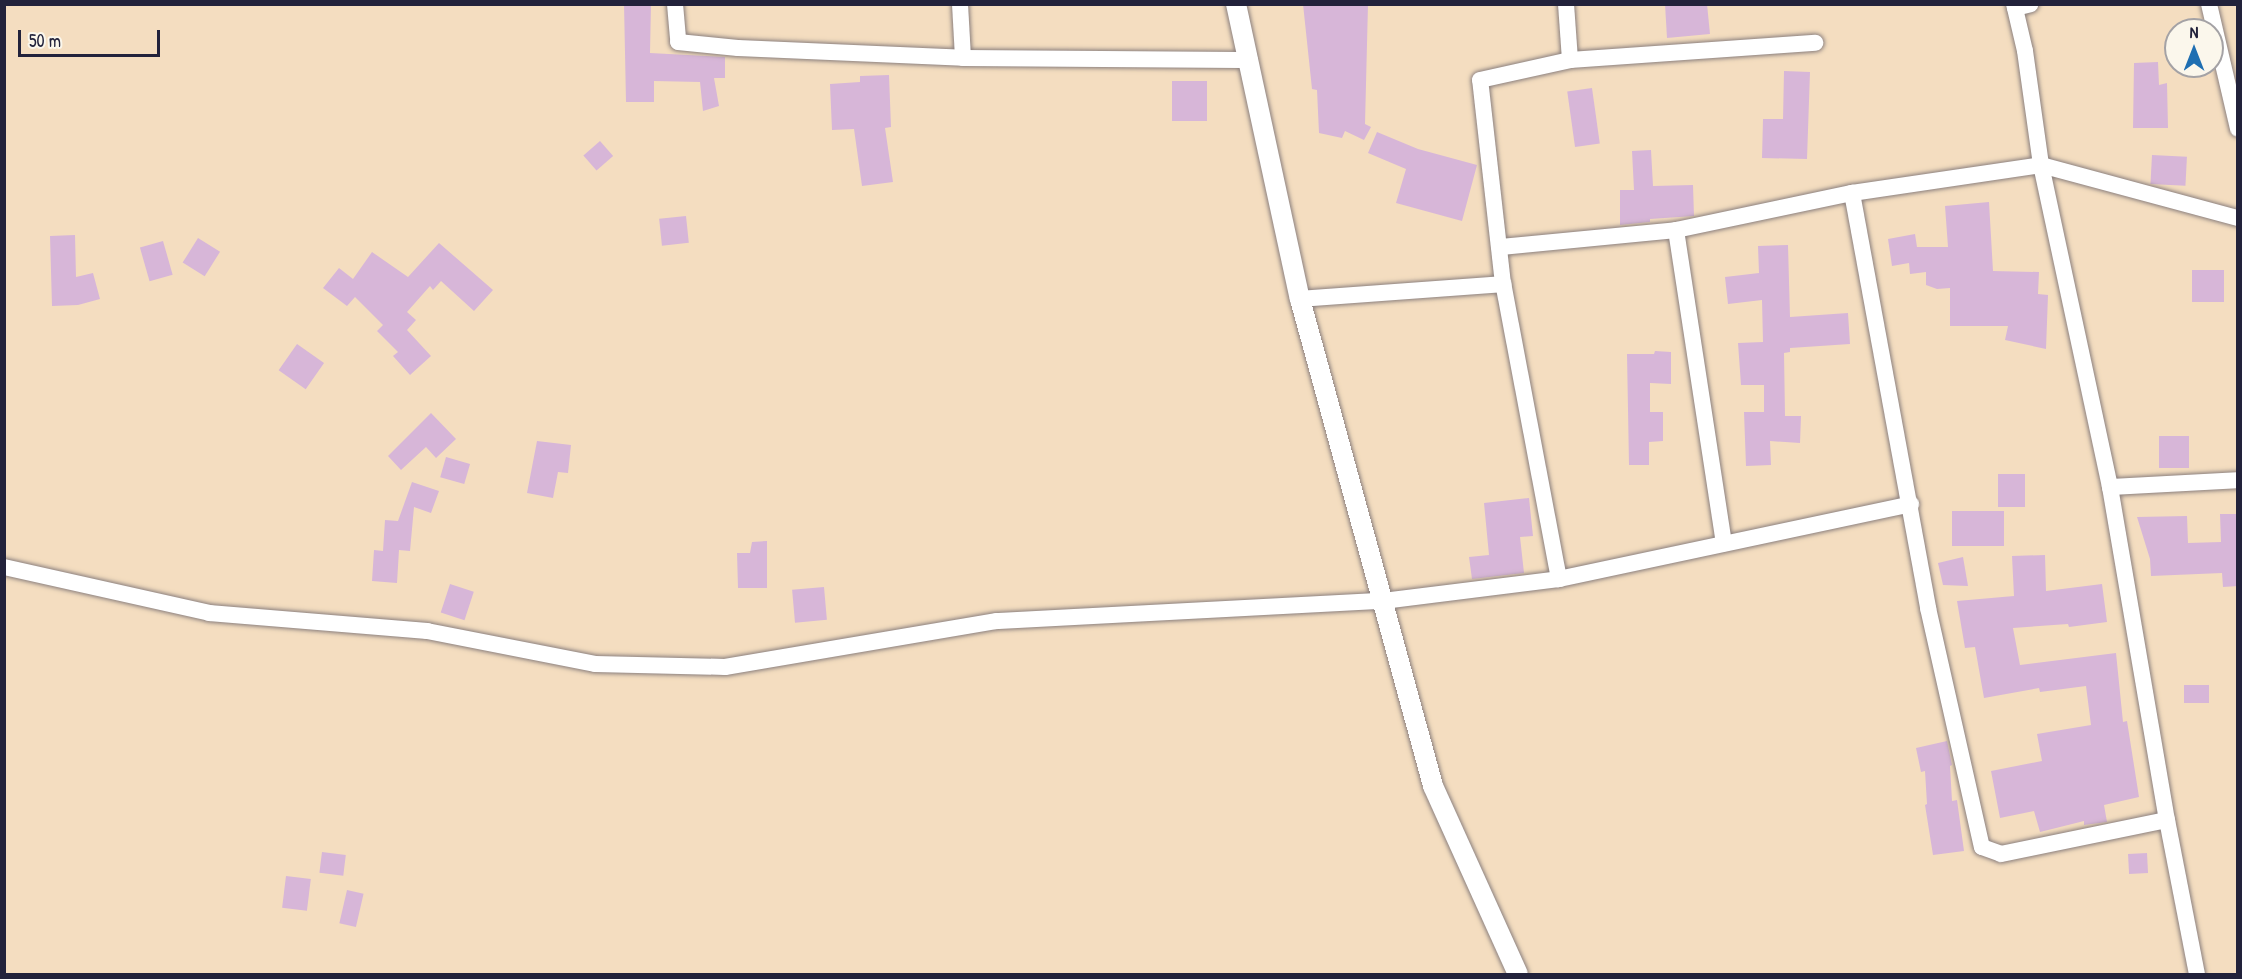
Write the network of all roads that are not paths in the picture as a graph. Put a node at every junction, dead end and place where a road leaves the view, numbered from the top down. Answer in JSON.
{"nodes":[{"id":1,"x":675,"y":4,"type":"edge"},
{"id":2,"x":960,"y":4,"type":"edge"},
{"id":3,"x":1236,"y":4,"type":"edge"},
{"id":4,"x":1566,"y":4,"type":"edge"},
{"id":5,"x":2209,"y":4,"type":"edge"},
{"id":6,"x":2020,"y":6,"type":"edge"},
{"id":7,"x":1815,"y":43,"type":"dead end"},
{"id":8,"x":963,"y":58,"type":"junction"},
{"id":9,"x":1250,"y":60,"type":"junction"},
{"id":10,"x":1570,"y":60,"type":"junction"},
{"id":11,"x":2238,"y":129,"type":"edge"},
{"id":12,"x":2041,"y":165,"type":"junction"},
{"id":13,"x":1852,"y":193,"type":"junction"},
{"id":14,"x":2238,"y":218,"type":"edge"},
{"id":15,"x":1676,"y":230,"type":"junction"},
{"id":16,"x":1501,"y":247,"type":"junction"},
{"id":17,"x":1503,"y":284,"type":"junction"},
{"id":18,"x":1300,"y":299,"type":"junction"},
{"id":19,"x":2238,"y":480,"type":"edge"},
{"id":20,"x":2110,"y":487,"type":"junction"},
{"id":21,"x":1911,"y":504,"type":"junction"},
{"id":22,"x":1724,"y":543,"type":"junction"},
{"id":23,"x":4,"y":567,"type":"edge"},
{"id":24,"x":1559,"y":579,"type":"junction"},
{"id":25,"x":1383,"y":601,"type":"junction"},
{"id":26,"x":2167,"y":820,"type":"junction"},
{"id":27,"x":1518,"y":975,"type":"edge"},
{"id":28,"x":2197,"y":975,"type":"edge"}],
"edges":[{"from":1,"to":8,"type":"street"},
{"from":2,"to":8,"type":"street"},
{"from":3,"to":9,"type":"street"},
{"from":4,"to":10,"type":"street"},
{"from":5,"to":11,"type":"street"},
{"from":6,"to":12,"type":"street"},
{"from":7,"to":10,"type":"street"},
{"from":8,"to":9,"type":"street"},
{"from":9,"to":18,"type":"street"},
{"from":10,"to":16,"type":"street"},
{"from":12,"to":13,"type":"street"},
{"from":12,"to":14,"type":"street"},
{"from":12,"to":20,"type":"street"},
{"from":13,"to":15,"type":"street"},
{"from":13,"to":21,"type":"street"},
{"from":15,"to":16,"type":"street"},
{"from":15,"to":22,"type":"street"},
{"from":16,"to":17,"type":"street"},
{"from":17,"to":18,"type":"street"},
{"from":17,"to":24,"type":"street"},
{"from":18,"to":25,"type":"street"},
{"from":19,"to":20,"type":"street"},
{"from":20,"to":26,"type":"street"},
{"from":21,"to":22,"type":"street"},
{"from":21,"to":26,"type":"street"},
{"from":22,"to":24,"type":"street"},
{"from":23,"to":25,"type":"street"},
{"from":24,"to":25,"type":"street"},
{"from":25,"to":27,"type":"street"},
{"from":26,"to":28,"type":"street"}]}
